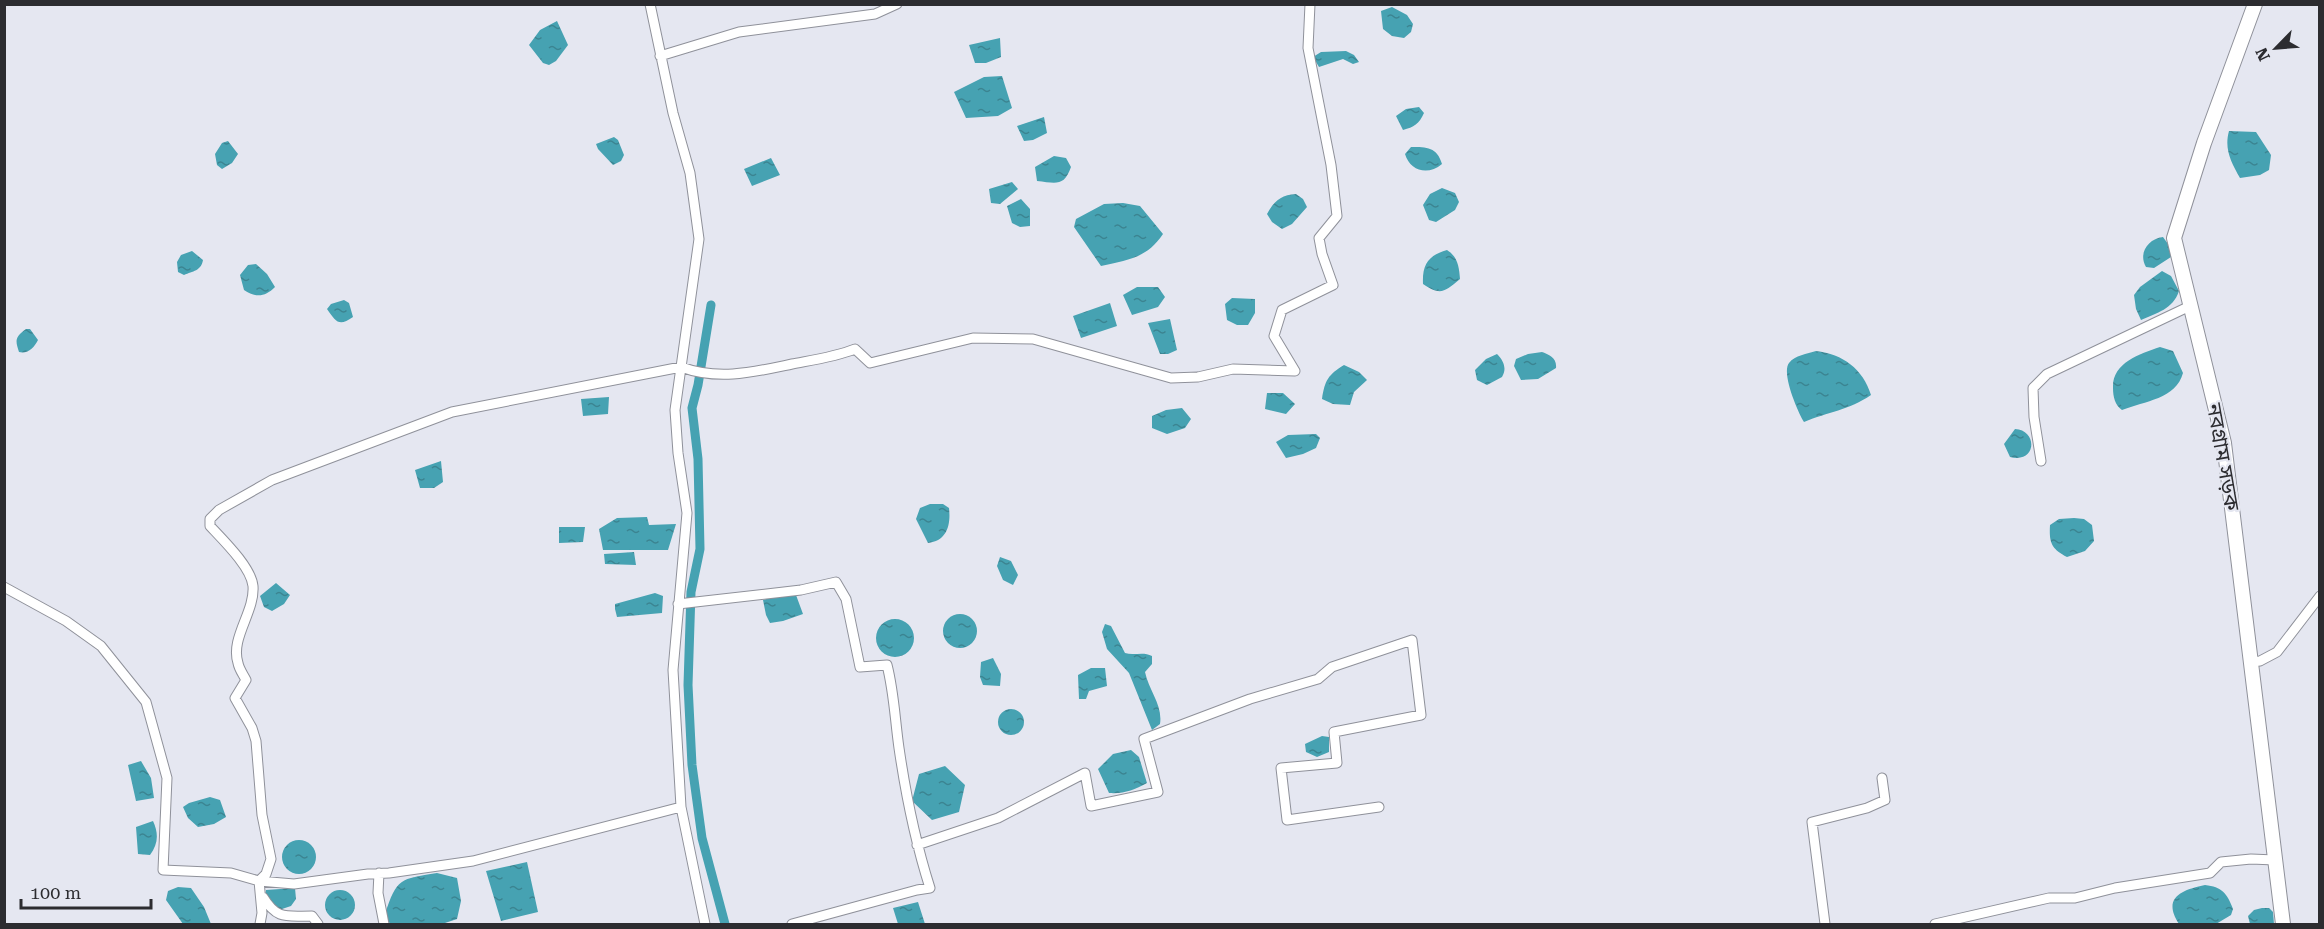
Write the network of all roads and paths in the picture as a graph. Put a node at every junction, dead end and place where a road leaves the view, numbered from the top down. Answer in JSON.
{"nodes":[{"id":1,"x":651,"y":4,"type":"edge"},
{"id":2,"x":897,"y":4,"type":"edge"},
{"id":3,"x":1310,"y":4,"type":"edge"},
{"id":4,"x":2255,"y":4,"type":"edge"},
{"id":5,"x":663,"y":55,"type":"junction"},
{"id":6,"x":2190,"y":306,"type":"junction"},
{"id":7,"x":681,"y":367,"type":"junction"},
{"id":8,"x":2041,"y":461,"type":"dead end"},
{"id":9,"x":4,"y":587,"type":"edge"},
{"id":10,"x":2319,"y":596,"type":"edge"},
{"id":11,"x":680,"y":603,"type":"junction"},
{"id":12,"x":2251,"y":662,"type":"junction"},
{"id":13,"x":1882,"y":778,"type":"dead end"},
{"id":14,"x":681,"y":807,"type":"junction"},
{"id":15,"x":1379,"y":807,"type":"dead end"},
{"id":16,"x":917,"y":845,"type":"junction"},
{"id":17,"x":2275,"y":860,"type":"junction"},
{"id":18,"x":380,"y":873,"type":"junction"},
{"id":19,"x":259,"y":881,"type":"junction"},
{"id":20,"x":261,"y":895,"type":"junction"},
{"id":21,"x":260,"y":924,"type":"edge"},
{"id":22,"x":318,"y":924,"type":"edge"},
{"id":23,"x":384,"y":924,"type":"edge"},
{"id":24,"x":705,"y":924,"type":"edge"},
{"id":25,"x":792,"y":924,"type":"edge"},
{"id":26,"x":1825,"y":924,"type":"edge"},
{"id":27,"x":1935,"y":924,"type":"edge"},
{"id":28,"x":2283,"y":924,"type":"edge"}],
"edges":[{"from":1,"to":5,"type":"street"},
{"from":2,"to":5,"type":"street"},
{"from":3,"to":7,"type":"street"},
{"from":4,"to":6,"type":"main road","name":"নবগ্রাম সড়ক"},
{"from":5,"to":7,"type":"street"},
{"from":6,"to":8,"type":"street"},
{"from":6,"to":12,"type":"main road","name":"নবগ্রাম সড়ক"},
{"from":7,"to":11,"type":"street"},
{"from":7,"to":19,"type":"street"},
{"from":9,"to":19,"type":"street"},
{"from":10,"to":12,"type":"street"},
{"from":11,"to":14,"type":"street"},
{"from":11,"to":16,"type":"street"},
{"from":12,"to":17,"type":"main road","name":"নবগ্রাম সড়ক"},
{"from":13,"to":26,"type":"street"},
{"from":14,"to":18,"type":"street"},
{"from":14,"to":24,"type":"street"},
{"from":15,"to":16,"type":"street"},
{"from":16,"to":25,"type":"street"},
{"from":17,"to":27,"type":"street"},
{"from":17,"to":28,"type":"main road","name":"নবগ্রাম সড়ক"},
{"from":18,"to":19,"type":"street"},
{"from":18,"to":23,"type":"street"},
{"from":19,"to":20,"type":"street"},
{"from":20,"to":21,"type":"street"},
{"from":20,"to":22,"type":"street"}]}
